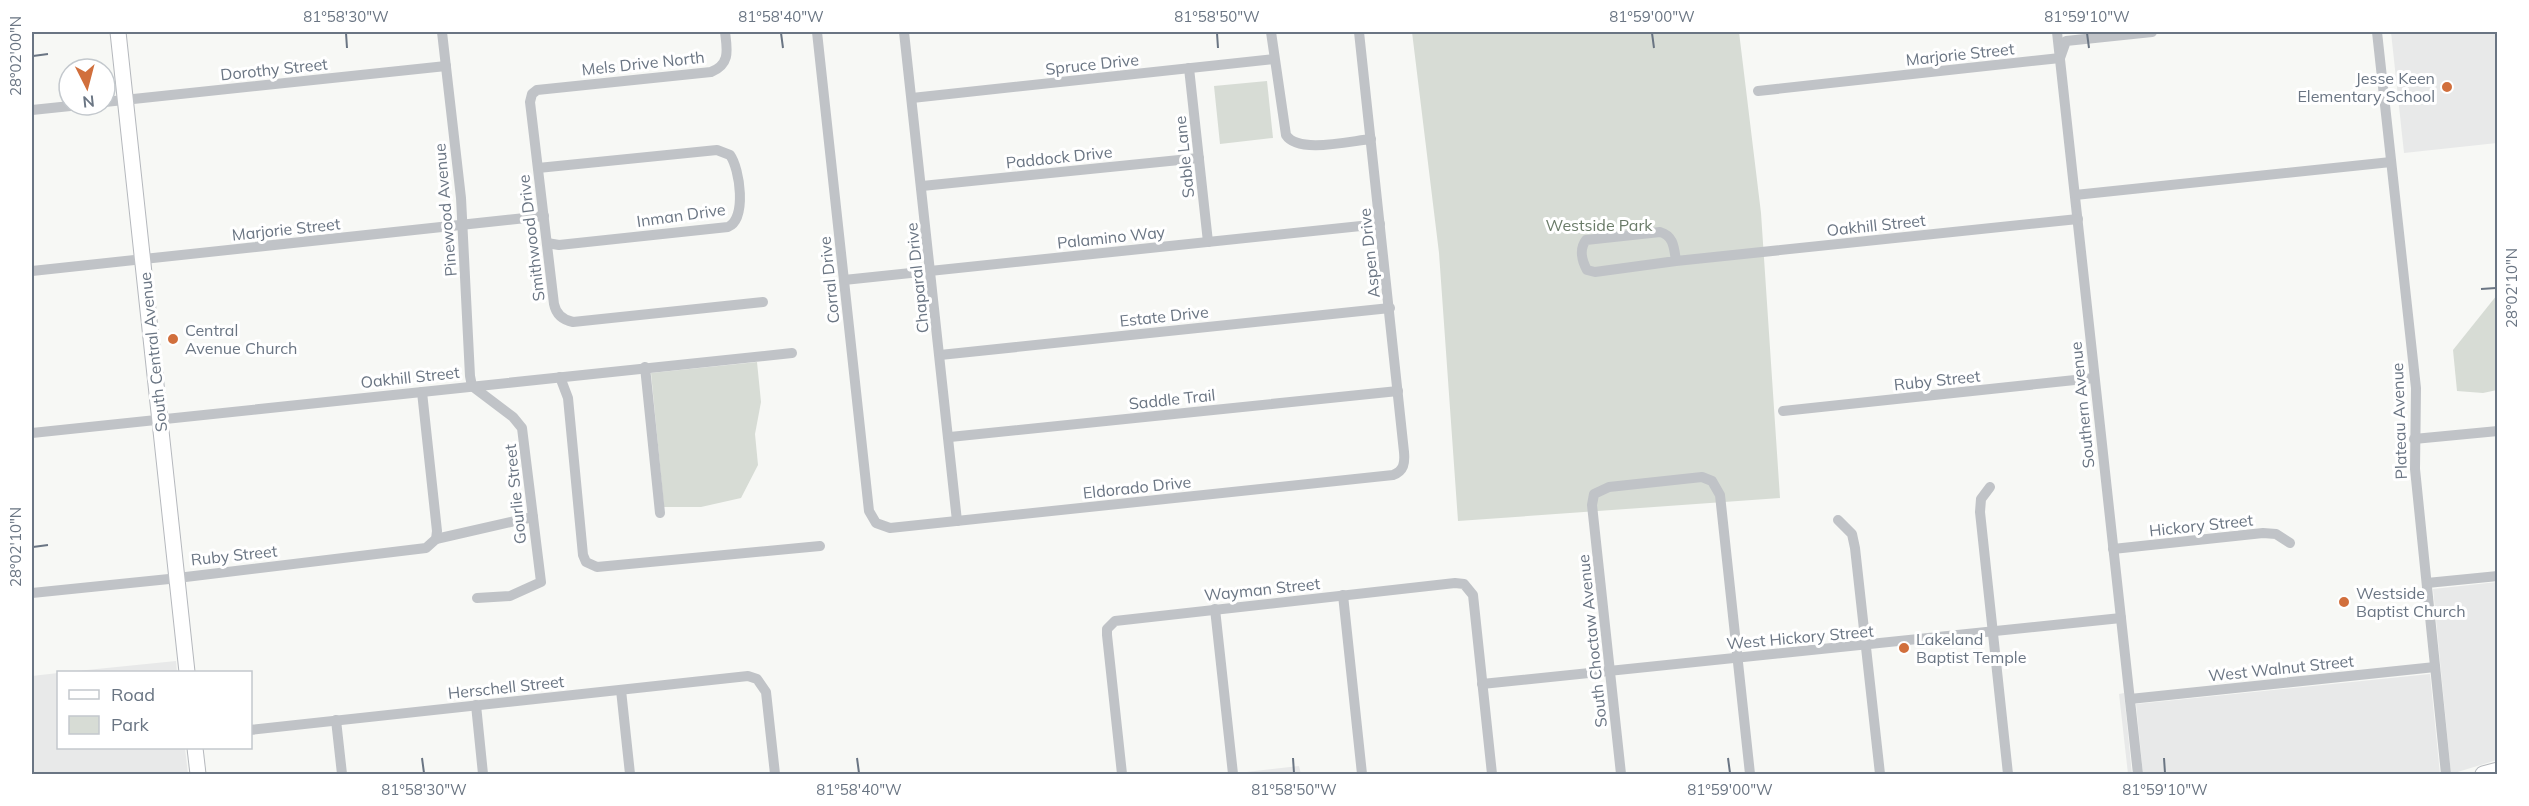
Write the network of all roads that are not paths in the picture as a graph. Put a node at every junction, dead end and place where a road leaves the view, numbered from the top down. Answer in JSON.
{"nodes":[{"id":1,"x":118,"y":32,"type":"edge"},
{"id":2,"x":442,"y":32,"type":"edge"},
{"id":3,"x":726,"y":32,"type":"edge"},
{"id":4,"x":817,"y":32,"type":"edge"},
{"id":5,"x":904,"y":32,"type":"edge"},
{"id":6,"x":1271,"y":32,"type":"edge"},
{"id":7,"x":1359,"y":32,"type":"edge"},
{"id":8,"x":2057,"y":32,"type":"edge"},
{"id":9,"x":2152,"y":32,"type":"edge"},
{"id":10,"x":2377,"y":32,"type":"edge"},
{"id":11,"x":1274,"y":58,"type":"junction"},
{"id":12,"x":2060,"y":58,"type":"junction"},
{"id":13,"x":446,"y":66,"type":"junction"},
{"id":14,"x":1189,"y":68,"type":"junction"},
{"id":15,"x":1758,"y":91,"type":"dead end"},
{"id":16,"x":532,"y":94,"type":"joint"},
{"id":17,"x":912,"y":98,"type":"junction"},
{"id":18,"x":125,"y":100,"type":"junction"},
{"id":19,"x":117,"y":101,"type":"edge"},
{"id":20,"x":57,"y":107,"type":"edge"},
{"id":21,"x":32,"y":110,"type":"edge"},
{"id":22,"x":1371,"y":139,"type":"junction"},
{"id":23,"x":1199,"y":158,"type":"junction"},
{"id":24,"x":2391,"y":162,"type":"junction"},
{"id":25,"x":538,"y":168,"type":"junction"},
{"id":26,"x":922,"y":186,"type":"junction"},
{"id":27,"x":2075,"y":195,"type":"junction"},
{"id":28,"x":544,"y":216,"type":"junction"},
{"id":29,"x":2078,"y":219,"type":"junction"},
{"id":30,"x":1380,"y":224,"type":"junction"},
{"id":31,"x":463,"y":225,"type":"junction"},
{"id":32,"x":1208,"y":242,"type":"junction"},
{"id":33,"x":547,"y":243,"type":"junction"},
{"id":34,"x":143,"y":260,"type":"junction"},
{"id":35,"x":1676,"y":261,"type":"junction"},
{"id":36,"x":32,"y":271,"type":"edge"},
{"id":37,"x":931,"y":271,"type":"junction"},
{"id":38,"x":844,"y":280,"type":"junction"},
{"id":39,"x":763,"y":302,"type":"dead end"},
{"id":40,"x":1390,"y":308,"type":"junction"},
{"id":41,"x":792,"y":353,"type":"dead end"},
{"id":42,"x":940,"y":355,"type":"junction"},
{"id":43,"x":645,"y":367,"type":"junction"},
{"id":44,"x":560,"y":377,"type":"junction"},
{"id":45,"x":2094,"y":378,"type":"junction"},
{"id":46,"x":472,"y":386,"type":"junction"},
{"id":47,"x":1398,"y":391,"type":"junction"},
{"id":48,"x":422,"y":392,"type":"junction"},
{"id":49,"x":1783,"y":411,"type":"dead end"},
{"id":50,"x":159,"y":418,"type":"junction"},
{"id":51,"x":2498,"y":431,"type":"edge"},
{"id":52,"x":32,"y":432,"type":"edge"},
{"id":53,"x":950,"y":437,"type":"junction"},
{"id":54,"x":2414,"y":439,"type":"junction"},
{"id":55,"x":1400,"y":471,"type":"joint"},
{"id":56,"x":1990,"y":487,"type":"dead end"},
{"id":57,"x":660,"y":513,"type":"dead end"},
{"id":58,"x":533,"y":517,"type":"junction"},
{"id":59,"x":1838,"y":520,"type":"dead end"},
{"id":60,"x":957,"y":521,"type":"junction"},
{"id":61,"x":876,"y":523,"type":"joint"},
{"id":62,"x":436,"y":539,"type":"junction"},
{"id":63,"x":2290,"y":543,"type":"dead end"},
{"id":64,"x":820,"y":546,"type":"dead end"},
{"id":65,"x":2114,"y":549,"type":"junction"},
{"id":66,"x":2498,"y":576,"type":"edge"},
{"id":67,"x":177,"y":578,"type":"junction"},
{"id":68,"x":2427,"y":583,"type":"junction"},
{"id":69,"x":32,"y":593,"type":"edge"},
{"id":70,"x":1343,"y":595,"type":"junction"},
{"id":71,"x":477,"y":598,"type":"dead end"},
{"id":72,"x":1215,"y":609,"type":"junction"},
{"id":73,"x":2121,"y":618,"type":"junction"},
{"id":74,"x":1994,"y":632,"type":"junction"},
{"id":75,"x":1866,"y":644,"type":"junction"},
{"id":76,"x":1738,"y":657,"type":"junction"},
{"id":77,"x":2435,"y":667,"type":"junction"},
{"id":78,"x":187,"y":671,"type":"edge"},
{"id":79,"x":1610,"y":671,"type":"junction"},
{"id":80,"x":1482,"y":684,"type":"junction"},
{"id":81,"x":621,"y":690,"type":"junction"},
{"id":82,"x":2130,"y":699,"type":"junction"},
{"id":83,"x":476,"y":705,"type":"junction"},
{"id":84,"x":336,"y":720,"type":"junction"},
{"id":85,"x":252,"y":730,"type":"edge"},
{"id":86,"x":195,"y":749,"type":"edge"},
{"id":87,"x":2498,"y":770,"type":"edge"},
{"id":88,"x":198,"y":774,"type":"edge"},
{"id":89,"x":342,"y":774,"type":"edge"},
{"id":90,"x":483,"y":774,"type":"edge"},
{"id":91,"x":630,"y":774,"type":"edge"},
{"id":92,"x":775,"y":774,"type":"edge"},
{"id":93,"x":1122,"y":774,"type":"edge"},
{"id":94,"x":1233,"y":774,"type":"edge"},
{"id":95,"x":1362,"y":774,"type":"edge"},
{"id":96,"x":1492,"y":774,"type":"edge"},
{"id":97,"x":1621,"y":774,"type":"edge"},
{"id":98,"x":1750,"y":774,"type":"edge"},
{"id":99,"x":1880,"y":774,"type":"edge"},
{"id":100,"x":2008,"y":774,"type":"edge"},
{"id":101,"x":2138,"y":774,"type":"edge"},
{"id":102,"x":2445,"y":774,"type":"edge"},
{"id":103,"x":2483,"y":774,"type":"edge"}],
"edges":[{"from":1,"to":18,"type":"street","name":"South Central Avenue"},
{"from":2,"to":13,"type":"street","name":"Pinewood Avenue"},
{"from":3,"to":16,"type":"street","name":"Mels Drive North"},
{"from":4,"to":38,"type":"street","name":"Corral Drive"},
{"from":5,"to":17,"type":"street","name":"Chaparal Drive"},
{"from":6,"to":11,"type":"street"},
{"from":7,"to":22,"type":"street","name":"Aspen Drive"},
{"from":8,"to":12,"type":"street","name":"Southern Avenue"},
{"from":9,"to":12,"type":"street"},
{"from":10,"to":24,"type":"street","name":"Plateau Avenue"},
{"from":11,"to":14,"type":"street","name":"Spruce Drive"},
{"from":11,"to":22,"type":"street"},
{"from":12,"to":15,"type":"street","name":"Marjorie Street"},
{"from":12,"to":27,"type":"street","name":"Southern Avenue"},
{"from":13,"to":18,"type":"street","name":"Dorothy Street"},
{"from":13,"to":31,"type":"street","name":"Pinewood Avenue"},
{"from":14,"to":17,"type":"street","name":"Spruce Drive"},
{"from":14,"to":23,"type":"street","name":"Sable Lane"},
{"from":16,"to":25,"type":"street","name":"Smithwood Drive"},
{"from":17,"to":26,"type":"street","name":"Chaparal Drive"},
{"from":18,"to":19,"type":"street","name":"Dorothy Street"},
{"from":18,"to":34,"type":"street","name":"South Central Avenue"},
{"from":20,"to":21,"type":"street"},
{"from":22,"to":30,"type":"street","name":"Aspen Drive"},
{"from":23,"to":26,"type":"street","name":"Paddock Drive"},
{"from":23,"to":32,"type":"street","name":"Sable Lane"},
{"from":24,"to":27,"type":"street"},
{"from":24,"to":54,"type":"street","name":"Plateau Avenue"},
{"from":25,"to":28,"type":"street","name":"Smithwood Drive"},
{"from":25,"to":33,"type":"street","name":"Inman Drive"},
{"from":26,"to":37,"type":"street","name":"Chaparal Drive"},
{"from":27,"to":29,"type":"street","name":"Southern Avenue"},
{"from":28,"to":31,"type":"street","name":"Marjorie Street"},
{"from":28,"to":33,"type":"street","name":"Smithwood Drive"},
{"from":29,"to":35,"type":"street","name":"Oakhill Street"},
{"from":29,"to":45,"type":"street","name":"Southern Avenue"},
{"from":30,"to":32,"type":"street","name":"Palamino Way"},
{"from":30,"to":40,"type":"street","name":"Aspen Drive"},
{"from":31,"to":34,"type":"street","name":"Marjorie Street"},
{"from":31,"to":46,"type":"street","name":"Pinewood Avenue"},
{"from":32,"to":37,"type":"street","name":"Palamino Way"},
{"from":33,"to":39,"type":"street","name":"Smithwood Drive"},
{"from":34,"to":36,"type":"street","name":"Marjorie Street"},
{"from":34,"to":50,"type":"street","name":"South Central Avenue"},
{"from":35,"to":35,"type":"street","name":"Oakhill Street"},
{"from":37,"to":38,"type":"street","name":"Palamino Way"},
{"from":37,"to":42,"type":"street","name":"Chaparal Drive"},
{"from":38,"to":61,"type":"street","name":"Corral Drive"},
{"from":40,"to":42,"type":"street","name":"Estate Drive"},
{"from":40,"to":47,"type":"street","name":"Aspen Drive"},
{"from":41,"to":43,"type":"street","name":"Oakhill Street"},
{"from":42,"to":53,"type":"street","name":"Chaparal Drive"},
{"from":43,"to":44,"type":"street","name":"Oakhill Street"},
{"from":43,"to":57,"type":"street"},
{"from":44,"to":46,"type":"street","name":"Oakhill Street"},
{"from":44,"to":64,"type":"street"},
{"from":45,"to":49,"type":"street","name":"Ruby Street"},
{"from":45,"to":65,"type":"street","name":"Southern Avenue"},
{"from":46,"to":48,"type":"street","name":"Oakhill Street"},
{"from":46,"to":58,"type":"street","name":"Gourlie Street"},
{"from":47,"to":53,"type":"street","name":"Saddle Trail"},
{"from":47,"to":55,"type":"street","name":"Aspen Drive"},
{"from":48,"to":50,"type":"street","name":"Oakhill Street"},
{"from":48,"to":62,"type":"street"},
{"from":50,"to":52,"type":"street","name":"Oakhill Street"},
{"from":50,"to":67,"type":"street","name":"South Central Avenue"},
{"from":51,"to":54,"type":"street"},
{"from":53,"to":60,"type":"street","name":"Chaparal Drive"},
{"from":54,"to":68,"type":"street","name":"Plateau Avenue"},
{"from":55,"to":60,"type":"street","name":"Eldorado Drive"},
{"from":56,"to":74,"type":"street"},
{"from":58,"to":62,"type":"street","name":"Ruby Street"},
{"from":58,"to":71,"type":"street","name":"Gourlie Street"},
{"from":59,"to":75,"type":"street"},
{"from":60,"to":61,"type":"street","name":"Eldorado Drive"},
{"from":62,"to":67,"type":"street","name":"Ruby Street"},
{"from":63,"to":65,"type":"street","name":"Hickory Street"},
{"from":65,"to":73,"type":"street","name":"Southern Avenue"},
{"from":66,"to":68,"type":"street"},
{"from":67,"to":69,"type":"street","name":"Ruby Street"},
{"from":67,"to":78,"type":"street","name":"South Central Avenue"},
{"from":68,"to":77,"type":"street","name":"Plateau Avenue"},
{"from":70,"to":72,"type":"street","name":"Wayman Street"},
{"from":70,"to":80,"type":"street","name":"Wayman Street"},
{"from":70,"to":95,"type":"street"},
{"from":72,"to":93,"type":"street","name":"Wayman Street"},
{"from":72,"to":94,"type":"street"},
{"from":73,"to":74,"type":"street","name":"West Hickory Street"},
{"from":73,"to":82,"type":"street","name":"Southern Avenue"},
{"from":74,"to":75,"type":"street","name":"West Hickory Street"},
{"from":74,"to":100,"type":"street"},
{"from":75,"to":76,"type":"street","name":"West Hickory Street"},
{"from":75,"to":99,"type":"street"},
{"from":76,"to":79,"type":"street","name":"West Hickory Street"},
{"from":76,"to":79,"type":"street","name":"South Choctaw Avenue"},
{"from":76,"to":98,"type":"street"},
{"from":77,"to":82,"type":"street","name":"West Walnut Street"},
{"from":77,"to":102,"type":"street","name":"Plateau Avenue"},
{"from":79,"to":80,"type":"street","name":"West Hickory Street"},
{"from":79,"to":97,"type":"street","name":"South Choctaw Avenue"},
{"from":80,"to":96,"type":"street"},
{"from":81,"to":83,"type":"street","name":"Herschell Street"},
{"from":81,"to":91,"type":"street"},
{"from":81,"to":92,"type":"street","name":"Herschell Street"},
{"from":82,"to":101,"type":"street","name":"Southern Avenue"},
{"from":83,"to":84,"type":"street","name":"Herschell Street"},
{"from":83,"to":90,"type":"street"},
{"from":84,"to":85,"type":"street","name":"Herschell Street"},
{"from":84,"to":89,"type":"street"},
{"from":86,"to":88,"type":"street"},
{"from":87,"to":103,"type":"street"}]}
